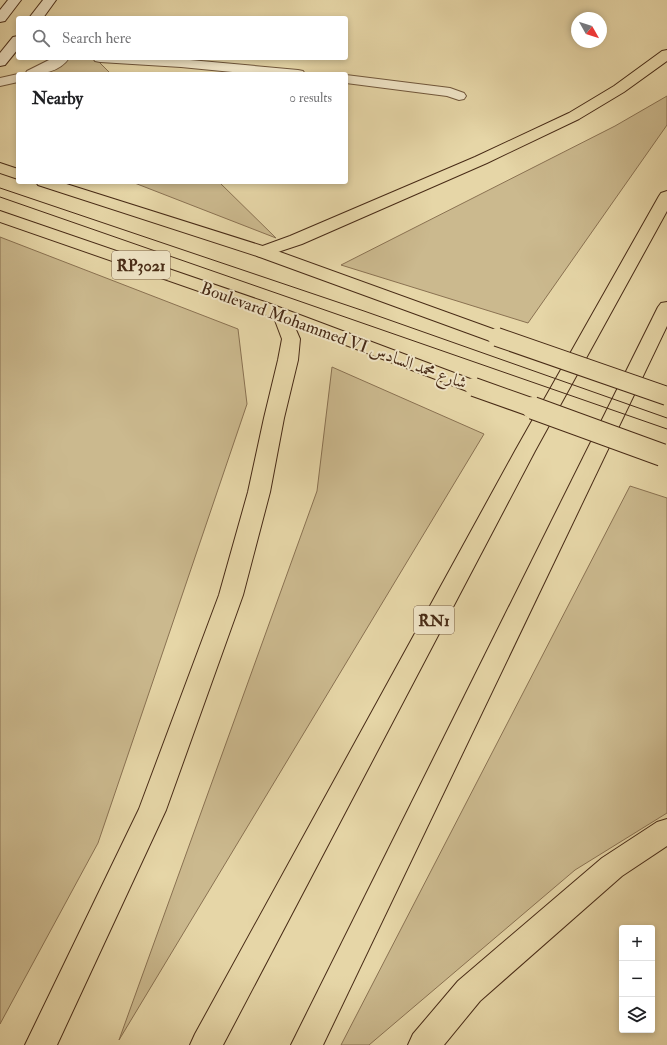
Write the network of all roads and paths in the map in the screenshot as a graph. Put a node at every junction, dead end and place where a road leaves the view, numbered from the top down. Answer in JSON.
{"nodes":[{"id":1,"x":15,"y":0,"type":"edge"},
{"id":2,"x":50,"y":0,"type":"edge"},
{"id":3,"x":38,"y":16,"type":"edge"},
{"id":4,"x":0,"y":18,"type":"edge"},
{"id":5,"x":16,"y":42,"type":"edge"},
{"id":6,"x":667,"y":54,"type":"edge"},
{"id":7,"x":59,"y":60,"type":"edge"},
{"id":8,"x":132,"y":60,"type":"edge"},
{"id":9,"x":0,"y":62,"type":"edge"},
{"id":10,"x":36,"y":72,"type":"edge"},
{"id":11,"x":277,"y":72,"type":"edge"},
{"id":12,"x":16,"y":78,"type":"edge"},
{"id":13,"x":348,"y":79,"type":"edge"},
{"id":14,"x":0,"y":82,"type":"edge"},
{"id":15,"x":459,"y":96,"type":"dead end"},
{"id":16,"x":0,"y":168,"type":"edge"},
{"id":17,"x":16,"y":173,"type":"edge"},
{"id":18,"x":50,"y":184,"type":"edge"},
{"id":19,"x":667,"y":196,"type":"edge"},
{"id":20,"x":0,"y":216,"type":"edge"},
{"id":21,"x":262,"y":252,"type":"junction"},
{"id":22,"x":667,"y":307,"type":"edge"},
{"id":23,"x":282,"y":315,"type":"junction"},
{"id":24,"x":667,"y":396,"type":"edge"},
{"id":25,"x":664,"y":456,"type":"edge"},
{"id":26,"x":667,"y":831,"type":"edge"},
{"id":27,"x":41,"y":1045,"type":"edge"},
{"id":28,"x":206,"y":1045,"type":"edge"},
{"id":29,"x":307,"y":1045,"type":"edge"},
{"id":30,"x":424,"y":1045,"type":"edge"}],
"edges":[{"from":1,"to":4,"type":"street"},
{"from":2,"to":3,"type":"street"},
{"from":5,"to":9,"type":"street"},
{"from":6,"to":21,"type":"main road"},
{"from":7,"to":10,"type":"street"},
{"from":8,"to":11,"type":"street"},
{"from":12,"to":14,"type":"street"},
{"from":13,"to":15,"type":"street"},
{"from":16,"to":17,"type":"main road"},
{"from":18,"to":21,"type":"main road"},
{"from":19,"to":28,"type":"main road","number":"RN1"},
{"from":20,"to":23,"type":"main road","name":"Boulevard Mohammed VI شارع محمد السادس","number":"RP3021"},
{"from":21,"to":24,"type":"main road","bridge":true},
{"from":22,"to":29,"type":"main road"},
{"from":23,"to":25,"type":"main road","name":"Boulevard Mohammed VI شارع محمد السادس","bridge":true},
{"from":23,"to":27,"type":"main road"},
{"from":26,"to":30,"type":"main road"}]}
